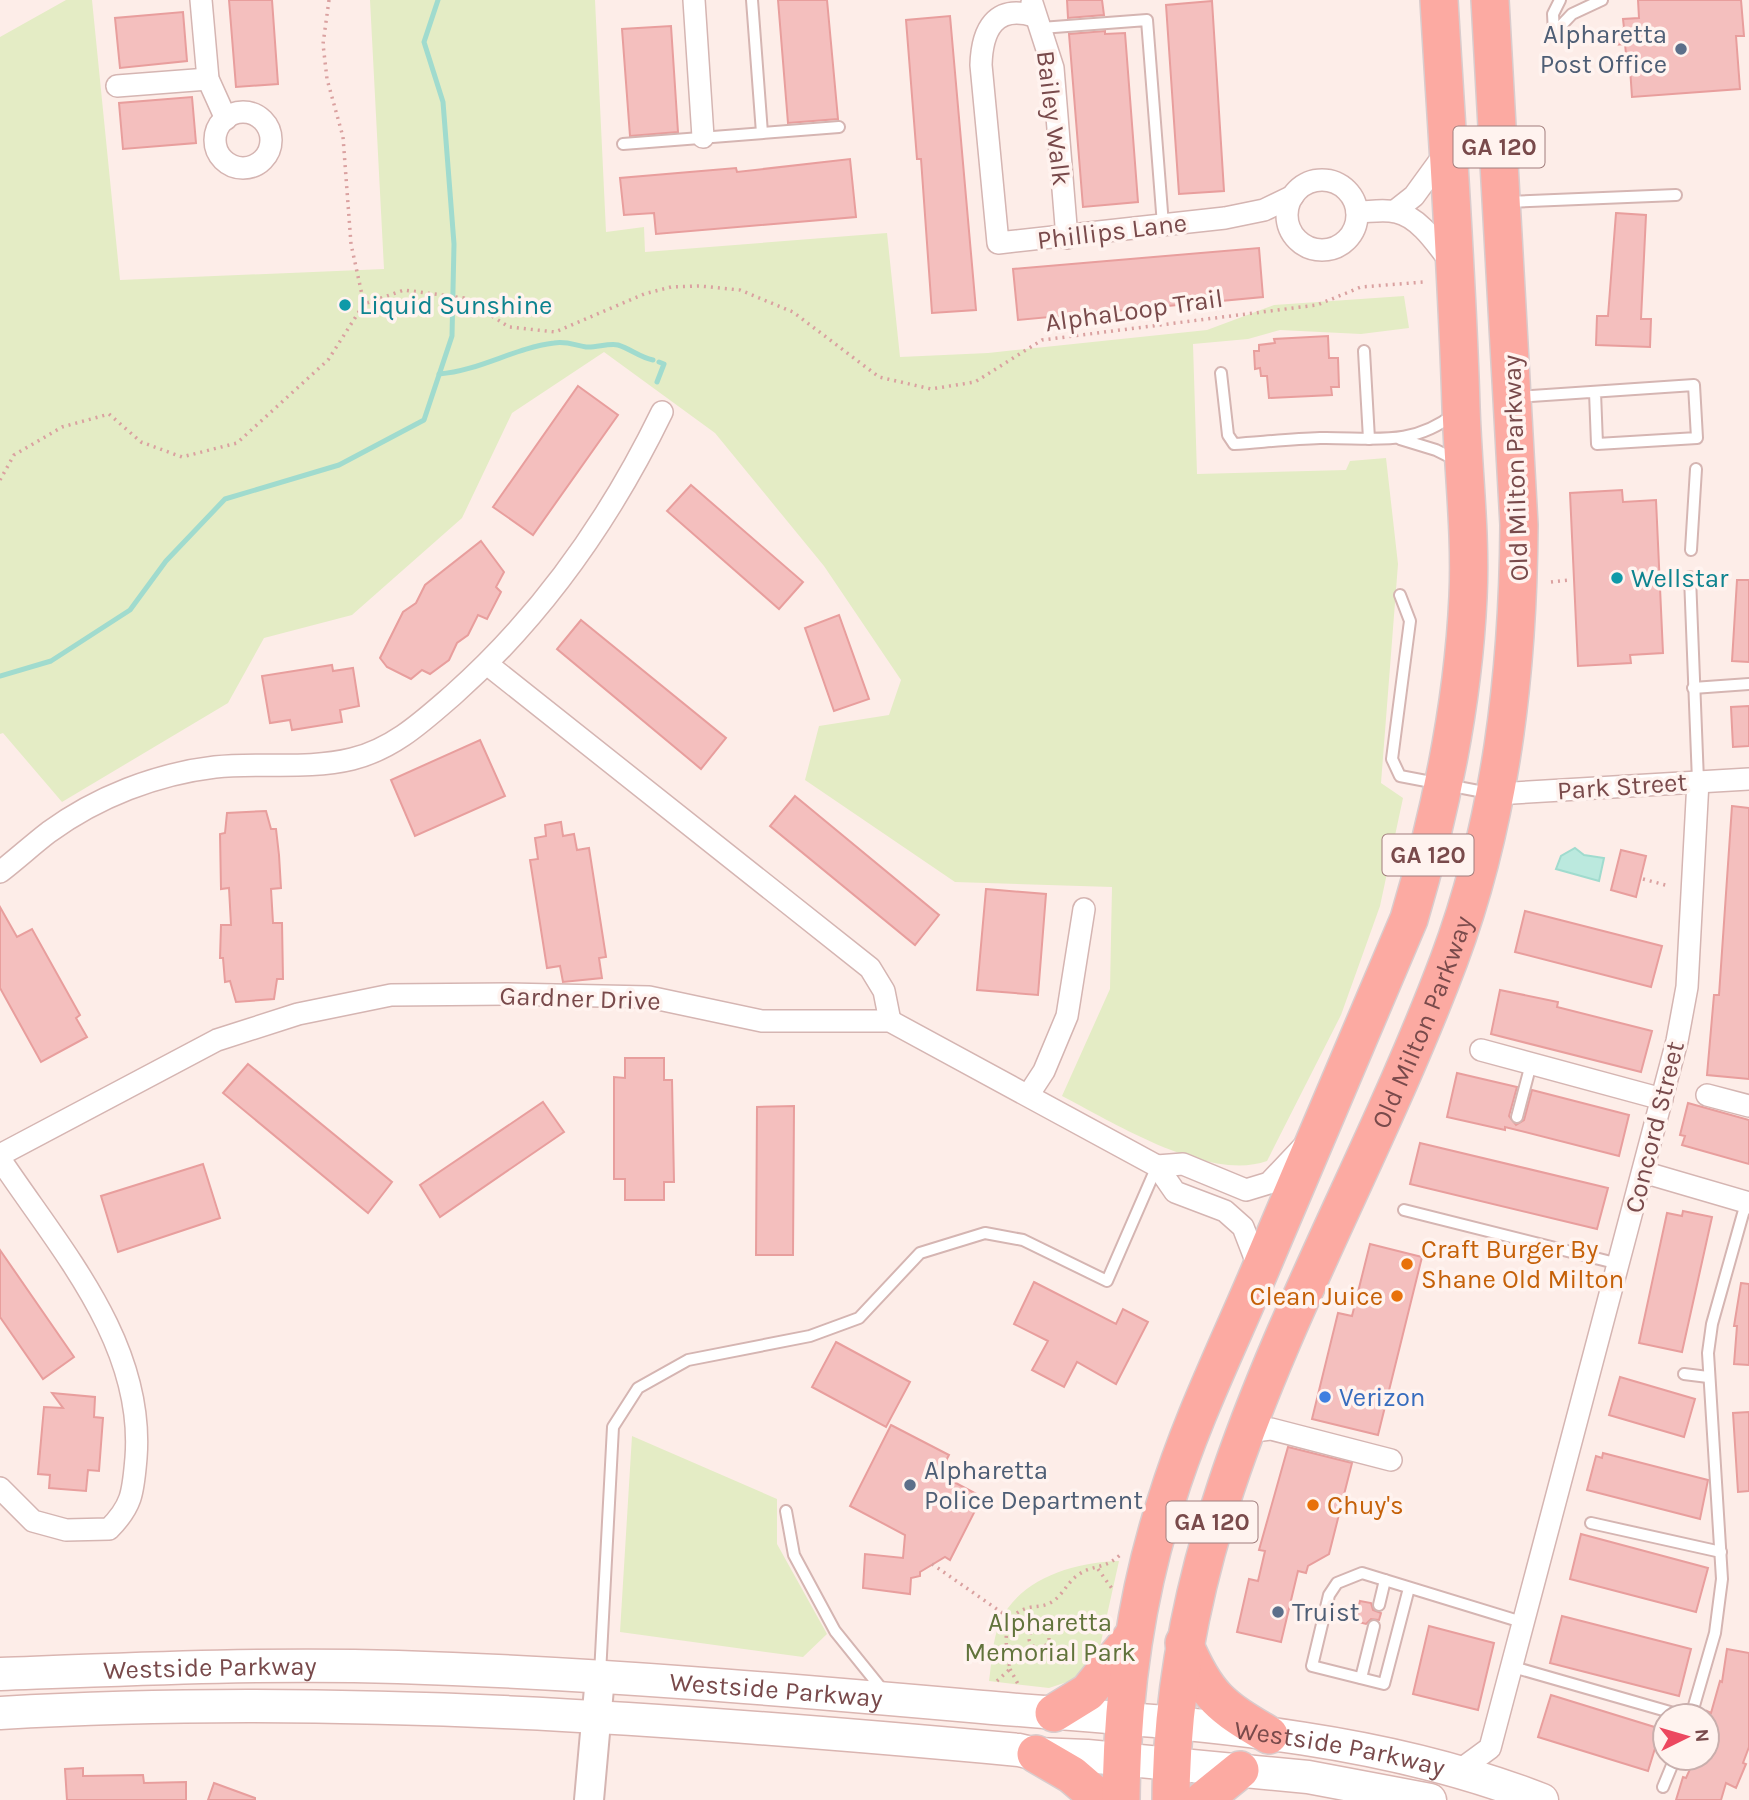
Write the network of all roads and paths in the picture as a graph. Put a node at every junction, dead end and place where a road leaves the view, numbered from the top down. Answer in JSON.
{"nodes":[{"id":1,"x":201,"y":0,"type":"edge"},
{"id":2,"x":329,"y":0,"type":"edge"},
{"id":3,"x":694,"y":0,"type":"edge"},
{"id":4,"x":752,"y":0,"type":"edge"},
{"id":5,"x":1439,"y":0,"type":"edge"},
{"id":6,"x":1490,"y":0,"type":"edge"},
{"id":7,"x":1560,"y":0,"type":"edge"},
{"id":8,"x":1602,"y":0,"type":"edge"},
{"id":9,"x":1036,"y":15,"type":"edge"},
{"id":10,"x":208,"y":79,"type":"junction"},
{"id":11,"x":117,"y":86,"type":"dead end"},
{"id":12,"x":226,"y":118,"type":"dead end"},
{"id":13,"x":839,"y":127,"type":"dead end"},
{"id":14,"x":762,"y":133,"type":"junction"},
{"id":15,"x":703,"y":137,"type":"junction"},
{"id":16,"x":1537,"y":141,"type":"dead end"},
{"id":17,"x":623,"y":144,"type":"dead end"},
{"id":18,"x":1499,"y":144,"type":"junction"},
{"id":19,"x":1446,"y":151,"type":"junction"},
{"id":20,"x":1676,"y":195,"type":"dead end"},
{"id":21,"x":1293,"y":196,"type":"junction"},
{"id":22,"x":1502,"y":202,"type":"junction"},
{"id":23,"x":1395,"y":211,"type":"junction"},
{"id":24,"x":1357,"y":212,"type":"junction"},
{"id":25,"x":1225,"y":218,"type":"junction"},
{"id":26,"x":1163,"y":225,"type":"junction"},
{"id":27,"x":1290,"y":228,"type":"junction"},
{"id":28,"x":1068,"y":238,"type":"junction"},
{"id":29,"x":1439,"y":276,"type":"junction"},
{"id":30,"x":364,"y":304,"type":"junction"},
{"id":31,"x":1364,"y":351,"type":"dead end"},
{"id":32,"x":1221,"y":373,"type":"dead end"},
{"id":33,"x":1595,"y":392,"type":"junction"},
{"id":34,"x":1513,"y":398,"type":"junction"},
{"id":35,"x":1461,"y":408,"type":"junction"},
{"id":36,"x":662,"y":412,"type":"dead end"},
{"id":37,"x":1369,"y":439,"type":"junction"},
{"id":38,"x":1400,"y":439,"type":"junction"},
{"id":39,"x":1464,"y":464,"type":"junction"},
{"id":40,"x":1696,"y":469,"type":"dead end"},
{"id":41,"x":0,"y":480,"type":"edge"},
{"id":42,"x":1691,"y":550,"type":"dead end"},
{"id":43,"x":1689,"y":577,"type":"dead end"},
{"id":44,"x":1569,"y":580,"type":"dead end"},
{"id":45,"x":1551,"y":582,"type":"dead end"},
{"id":46,"x":1400,"y":595,"type":"dead end"},
{"id":47,"x":488,"y":664,"type":"junction"},
{"id":48,"x":1749,"y":684,"type":"edge"},
{"id":49,"x":1693,"y":688,"type":"junction"},
{"id":50,"x":1749,"y":779,"type":"edge"},
{"id":51,"x":1698,"y":781,"type":"junction"},
{"id":52,"x":1444,"y":786,"type":"junction"},
{"id":53,"x":1496,"y":794,"type":"junction"},
{"id":54,"x":0,"y":872,"type":"edge"},
{"id":55,"x":1643,"y":879,"type":"dead end"},
{"id":56,"x":1669,"y":886,"type":"dead end"},
{"id":57,"x":1084,"y":909,"type":"dead end"},
{"id":58,"x":890,"y":1021,"type":"junction"},
{"id":59,"x":1480,"y":1050,"type":"dead end"},
{"id":60,"x":1531,"y":1064,"type":"junction"},
{"id":61,"x":1029,"y":1094,"type":"junction"},
{"id":62,"x":1707,"y":1095,"type":"dead end"},
{"id":63,"x":1662,"y":1099,"type":"junction"},
{"id":64,"x":1749,"y":1106,"type":"edge"},
{"id":65,"x":1517,"y":1117,"type":"dead end"},
{"id":66,"x":1321,"y":1130,"type":"junction"},
{"id":67,"x":0,"y":1157,"type":"edge"},
{"id":68,"x":1157,"y":1166,"type":"junction"},
{"id":69,"x":1643,"y":1172,"type":"junction"},
{"id":70,"x":1748,"y":1203,"type":"edge"},
{"id":71,"x":1404,"y":1210,"type":"dead end"},
{"id":72,"x":1619,"y":1264,"type":"junction"},
{"id":73,"x":1260,"y":1272,"type":"junction"},
{"id":74,"x":1684,"y":1374,"type":"dead end"},
{"id":75,"x":1708,"y":1377,"type":"junction"},
{"id":76,"x":1256,"y":1433,"type":"junction"},
{"id":77,"x":1391,"y":1460,"type":"dead end"},
{"id":78,"x":0,"y":1488,"type":"edge"},
{"id":79,"x":786,"y":1511,"type":"dead end"},
{"id":80,"x":1591,"y":1523,"type":"dead end"},
{"id":81,"x":1721,"y":1552,"type":"junction"},
{"id":82,"x":1121,"y":1554,"type":"dead end"},
{"id":83,"x":932,"y":1564,"type":"dead end"},
{"id":84,"x":1098,"y":1569,"type":"junction"},
{"id":85,"x":1385,"y":1580,"type":"junction"},
{"id":86,"x":1409,"y":1588,"type":"junction"},
{"id":87,"x":1113,"y":1590,"type":"dead end"},
{"id":88,"x":1379,"y":1605,"type":"dead end"},
{"id":89,"x":1010,"y":1619,"type":"junction"},
{"id":90,"x":1525,"y":1623,"type":"junction"},
{"id":91,"x":1374,"y":1626,"type":"dead end"},
{"id":92,"x":1031,"y":1633,"type":"junction"},
{"id":93,"x":1135,"y":1634,"type":"junction"},
{"id":94,"x":1184,"y":1643,"type":"junction"},
{"id":95,"x":1513,"y":1667,"type":"junction"},
{"id":96,"x":1010,"y":1668,"type":"junction"},
{"id":97,"x":0,"y":1674,"type":"edge"},
{"id":98,"x":600,"y":1677,"type":"junction"},
{"id":99,"x":1361,"y":1678,"type":"junction"},
{"id":100,"x":997,"y":1681,"type":"dead end"},
{"id":101,"x":1018,"y":1684,"type":"dead end"},
{"id":102,"x":890,"y":1699,"type":"junction"},
{"id":103,"x":1695,"y":1702,"type":"edge"},
{"id":104,"x":1651,"y":1707,"type":"edge"},
{"id":105,"x":0,"y":1713,"type":"edge"},
{"id":106,"x":1054,"y":1713,"type":"junction"},
{"id":107,"x":597,"y":1717,"type":"junction"},
{"id":108,"x":1124,"y":1720,"type":"junction"},
{"id":109,"x":1174,"y":1725,"type":"junction"},
{"id":110,"x":1269,"y":1735,"type":"junction"},
{"id":111,"x":1490,"y":1748,"type":"junction"},
{"id":112,"x":1036,"y":1754,"type":"junction"},
{"id":113,"x":1121,"y":1759,"type":"junction"},
{"id":114,"x":1171,"y":1764,"type":"junction"},
{"id":115,"x":1240,"y":1770,"type":"junction"},
{"id":116,"x":1460,"y":1770,"type":"junction"},
{"id":117,"x":1669,"y":1772,"type":"edge"},
{"id":118,"x":1504,"y":1785,"type":"junction"},
{"id":119,"x":1662,"y":1787,"type":"dead end"},
{"id":120,"x":589,"y":1800,"type":"edge"},
{"id":121,"x":1101,"y":1800,"type":"edge"},
{"id":122,"x":1121,"y":1800,"type":"edge"},
{"id":123,"x":1171,"y":1800,"type":"edge"},
{"id":124,"x":1203,"y":1800,"type":"edge"},
{"id":125,"x":1430,"y":1800,"type":"edge"},
{"id":126,"x":1542,"y":1800,"type":"edge"}],
"edges":[{"from":1,"to":10,"type":"street"},
{"from":2,"to":30,"type":"path"},
{"from":3,"to":15,"type":"street"},
{"from":4,"to":14,"type":"lane"},
{"from":5,"to":19,"type":"highway","name":"Old Milton Parkway","number":"GA 120"},
{"from":6,"to":18,"type":"highway","name":"Old Milton Parkway","number":"GA 120"},
{"from":7,"to":8,"type":"lane"},
{"from":9,"to":26,"type":"lane"},
{"from":9,"to":28,"type":"street","name":"Bailey Walk"},
{"from":9,"to":28,"type":"street","name":"Phillips Lane"},
{"from":10,"to":11,"type":"street"},
{"from":10,"to":12,"type":"street"},
{"from":13,"to":14,"type":"lane"},
{"from":14,"to":15,"type":"lane"},
{"from":15,"to":17,"type":"lane"},
{"from":16,"to":18,"type":"lane"},
{"from":18,"to":22,"type":"highway","name":"Old Milton Parkway","number":"GA 120"},
{"from":19,"to":23,"type":"street"},
{"from":19,"to":29,"type":"highway","name":"Old Milton Parkway","number":"GA 120"},
{"from":20,"to":22,"type":"lane"},
{"from":21,"to":24,"type":"street"},
{"from":21,"to":25,"type":"street","name":"Phillips Lane"},
{"from":21,"to":27,"type":"street"},
{"from":22,"to":34,"type":"highway","name":"Old Milton Parkway","number":"GA 120"},
{"from":23,"to":24,"type":"street"},
{"from":23,"to":29,"type":"street"},
{"from":24,"to":27,"type":"street"},
{"from":25,"to":26,"type":"street","name":"Phillips Lane"},
{"from":25,"to":27,"type":"street","name":"Phillips Lane"},
{"from":26,"to":28,"type":"street","name":"Phillips Lane"},
{"from":29,"to":30,"type":"path","name":"AlphaLoop Trail"},
{"from":29,"to":35,"type":"highway","name":"Old Milton Parkway","number":"GA 120"},
{"from":30,"to":41,"type":"path"},
{"from":31,"to":37,"type":"lane"},
{"from":32,"to":37,"type":"lane"},
{"from":33,"to":33,"type":"lane"},
{"from":33,"to":34,"type":"lane"},
{"from":34,"to":53,"type":"highway","name":"Old Milton Parkway","number":"GA 120"},
{"from":35,"to":38,"type":"lane"},
{"from":35,"to":39,"type":"highway","name":"Old Milton Parkway","number":"GA 120"},
{"from":36,"to":47,"type":"street"},
{"from":37,"to":38,"type":"lane"},
{"from":38,"to":39,"type":"lane"},
{"from":39,"to":52,"type":"highway","name":"Old Milton Parkway","number":"GA 120"},
{"from":40,"to":42,"type":"lane"},
{"from":43,"to":49,"type":"lane"},
{"from":44,"to":45,"type":"path"},
{"from":46,"to":52,"type":"lane"},
{"from":47,"to":54,"type":"street"},
{"from":47,"to":58,"type":"street"},
{"from":48,"to":49,"type":"lane"},
{"from":49,"to":51,"type":"lane"},
{"from":50,"to":51,"type":"street","name":"Park Street"},
{"from":51,"to":53,"type":"street","name":"Park Street"},
{"from":51,"to":63,"type":"street","name":"Concord Street"},
{"from":52,"to":53,"type":"lane"},
{"from":52,"to":66,"type":"highway","name":"Old Milton Parkway","number":"GA 120"},
{"from":53,"to":76,"type":"highway","name":"Old Milton Parkway","number":"GA 120"},
{"from":55,"to":56,"type":"path"},
{"from":57,"to":61,"type":"street"},
{"from":58,"to":61,"type":"street","name":"Gardner Drive"},
{"from":58,"to":67,"type":"street","name":"Gardner Drive"},
{"from":59,"to":60,"type":"street"},
{"from":60,"to":63,"type":"street"},
{"from":60,"to":65,"type":"lane"},
{"from":61,"to":68,"type":"street","name":"Gardner Drive"},
{"from":62,"to":64,"type":"street"},
{"from":63,"to":69,"type":"street","name":"Concord Street"},
{"from":66,"to":68,"type":"street","name":"Gardner Drive"},
{"from":66,"to":73,"type":"highway","name":"Old Milton Parkway","number":"GA 120"},
{"from":67,"to":78,"type":"street"},
{"from":68,"to":73,"type":"street","name":"Gardner Drive"},
{"from":68,"to":98,"type":"lane"},
{"from":69,"to":70,"type":"street"},
{"from":69,"to":72,"type":"street","name":"Concord Street"},
{"from":70,"to":75,"type":"lane"},
{"from":71,"to":72,"type":"lane"},
{"from":72,"to":90,"type":"street","name":"Concord Street"},
{"from":73,"to":93,"type":"highway","name":"Old Milton Parkway","number":"GA 120"},
{"from":74,"to":75,"type":"lane"},
{"from":75,"to":81,"type":"lane"},
{"from":76,"to":77,"type":"street"},
{"from":76,"to":94,"type":"highway","name":"Old Milton Parkway","number":"GA 120"},
{"from":79,"to":102,"type":"lane"},
{"from":80,"to":81,"type":"lane"},
{"from":81,"to":103,"type":"lane"},
{"from":82,"to":84,"type":"path"},
{"from":83,"to":89,"type":"path"},
{"from":84,"to":87,"type":"path"},
{"from":84,"to":89,"type":"path"},
{"from":85,"to":86,"type":"lane"},
{"from":85,"to":88,"type":"lane"},
{"from":85,"to":99,"type":"lane"},
{"from":86,"to":90,"type":"lane"},
{"from":86,"to":99,"type":"lane"},
{"from":89,"to":92,"type":"path"},
{"from":89,"to":96,"type":"path"},
{"from":90,"to":95,"type":"street","name":"Concord Street"},
{"from":91,"to":99,"type":"lane"},
{"from":92,"to":92,"type":"path"},
{"from":93,"to":106,"type":"highway"},
{"from":93,"to":108,"type":"highway","name":"Old Milton Parkway","number":"GA 120"},
{"from":94,"to":109,"type":"highway","name":"Old Milton Parkway","number":"GA 120"},
{"from":94,"to":110,"type":"highway"},
{"from":95,"to":104,"type":"lane"},
{"from":95,"to":111,"type":"street","name":"Concord Street"},
{"from":96,"to":100,"type":"path"},
{"from":96,"to":101,"type":"path"},
{"from":97,"to":98,"type":"main road","name":"Westside Parkway"},
{"from":98,"to":102,"type":"main road","name":"Westside Parkway"},
{"from":98,"to":107,"type":"street"},
{"from":102,"to":106,"type":"main road","name":"Westside Parkway"},
{"from":105,"to":107,"type":"main road","name":"Westside Parkway"},
{"from":106,"to":108,"type":"main road","name":"Westside Parkway"},
{"from":107,"to":112,"type":"main road","name":"Westside Parkway"},
{"from":107,"to":120,"type":"street"},
{"from":108,"to":109,"type":"main road","name":"Westside Parkway"},
{"from":108,"to":113,"type":"highway","name":"Old Milton Parkway","number":"GA 120"},
{"from":109,"to":110,"type":"main road","name":"Westside Parkway"},
{"from":109,"to":114,"type":"highway","name":"Old Milton Parkway","number":"GA 120"},
{"from":110,"to":116,"type":"main road","name":"Westside Parkway"},
{"from":111,"to":116,"type":"street"},
{"from":111,"to":118,"type":"street"},
{"from":112,"to":113,"type":"main road","name":"Westside Parkway"},
{"from":112,"to":121,"type":"highway"},
{"from":113,"to":114,"type":"main road","name":"Westside Parkway"},
{"from":113,"to":122,"type":"highway","name":"Old Milton Parkway","number":"GA 120"},
{"from":114,"to":115,"type":"main road","name":"Westside Parkway"},
{"from":114,"to":123,"type":"highway","name":"Old Milton Parkway","number":"GA 120"},
{"from":115,"to":124,"type":"highway"},
{"from":115,"to":125,"type":"main road","name":"Westside Parkway"},
{"from":116,"to":118,"type":"main road","name":"Westside Parkway"},
{"from":117,"to":119,"type":"lane"},
{"from":118,"to":126,"type":"main road","name":"Westside Parkway"}]}
